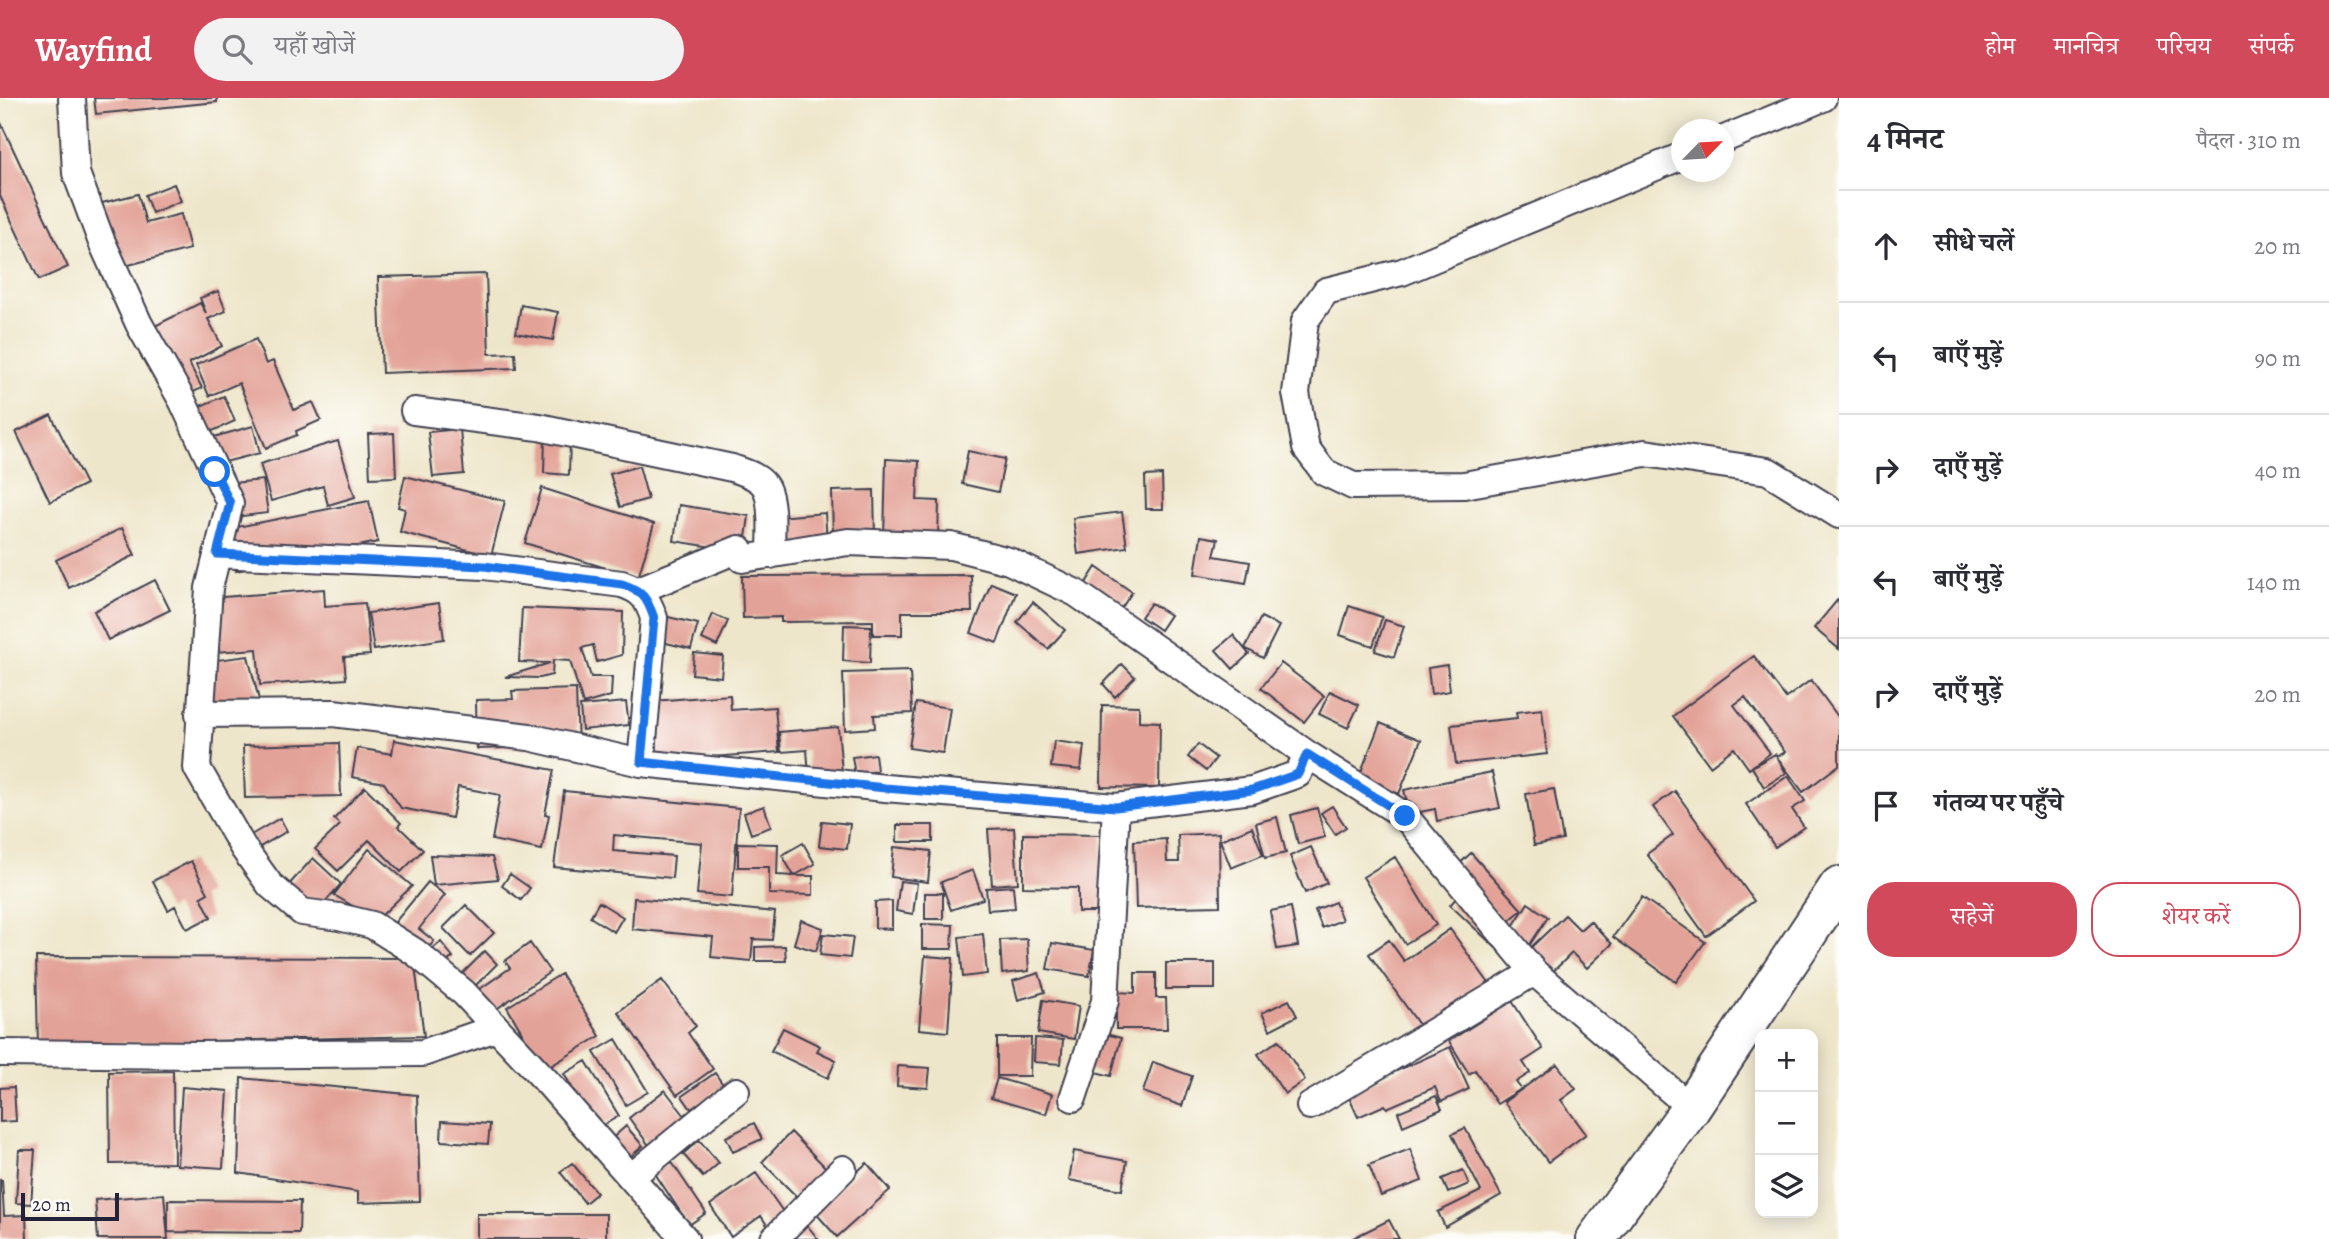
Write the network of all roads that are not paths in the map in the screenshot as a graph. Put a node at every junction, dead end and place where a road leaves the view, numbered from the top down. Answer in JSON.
{"nodes":[{"id":1,"x":72,"y":98,"type":"edge"},
{"id":2,"x":1823,"y":98,"type":"edge"},
{"id":3,"x":1734,"y":135,"type":"edge"},
{"id":4,"x":1671,"y":161,"type":"edge"},
{"id":5,"x":414,"y":411,"type":"dead end"},
{"id":6,"x":1839,"y":515,"type":"edge"},
{"id":7,"x":217,"y":554,"type":"junction"},
{"id":8,"x":771,"y":555,"type":"junction"},
{"id":9,"x":639,"y":590,"type":"junction"},
{"id":10,"x":199,"y":714,"type":"junction"},
{"id":11,"x":1307,"y":754,"type":"junction"},
{"id":12,"x":641,"y":762,"type":"junction"},
{"id":13,"x":1116,"y":807,"type":"junction"},
{"id":14,"x":1839,"y":886,"type":"edge"},
{"id":15,"x":1534,"y":972,"type":"junction"},
{"id":16,"x":496,"y":1028,"type":"junction"},
{"id":17,"x":0,"y":1053,"type":"edge"},
{"id":18,"x":736,"y":1091,"type":"dead end"},
{"id":19,"x":1073,"y":1098,"type":"dead end"},
{"id":20,"x":1310,"y":1106,"type":"dead end"},
{"id":21,"x":1691,"y":1108,"type":"junction"},
{"id":22,"x":843,"y":1169,"type":"dead end"},
{"id":23,"x":631,"y":1177,"type":"junction"},
{"id":24,"x":685,"y":1239,"type":"edge"},
{"id":25,"x":774,"y":1239,"type":"edge"},
{"id":26,"x":1595,"y":1239,"type":"edge"}],
"edges":[{"from":1,"to":7,"type":"street"},
{"from":2,"to":3,"type":"street"},
{"from":4,"to":6,"type":"street"},
{"from":5,"to":8,"type":"street"},
{"from":7,"to":9,"type":"street"},
{"from":7,"to":10,"type":"street"},
{"from":8,"to":9,"type":"street"},
{"from":8,"to":11,"type":"street"},
{"from":9,"to":12,"type":"street"},
{"from":10,"to":12,"type":"street"},
{"from":10,"to":16,"type":"street"},
{"from":11,"to":13,"type":"street"},
{"from":11,"to":15,"type":"street"},
{"from":12,"to":13,"type":"street"},
{"from":13,"to":19,"type":"street"},
{"from":14,"to":21,"type":"main road"},
{"from":15,"to":20,"type":"street"},
{"from":15,"to":21,"type":"street"},
{"from":16,"to":17,"type":"street"},
{"from":16,"to":23,"type":"street"},
{"from":18,"to":23,"type":"street"},
{"from":21,"to":26,"type":"main road"},
{"from":22,"to":25,"type":"street"},
{"from":23,"to":24,"type":"street"}]}
